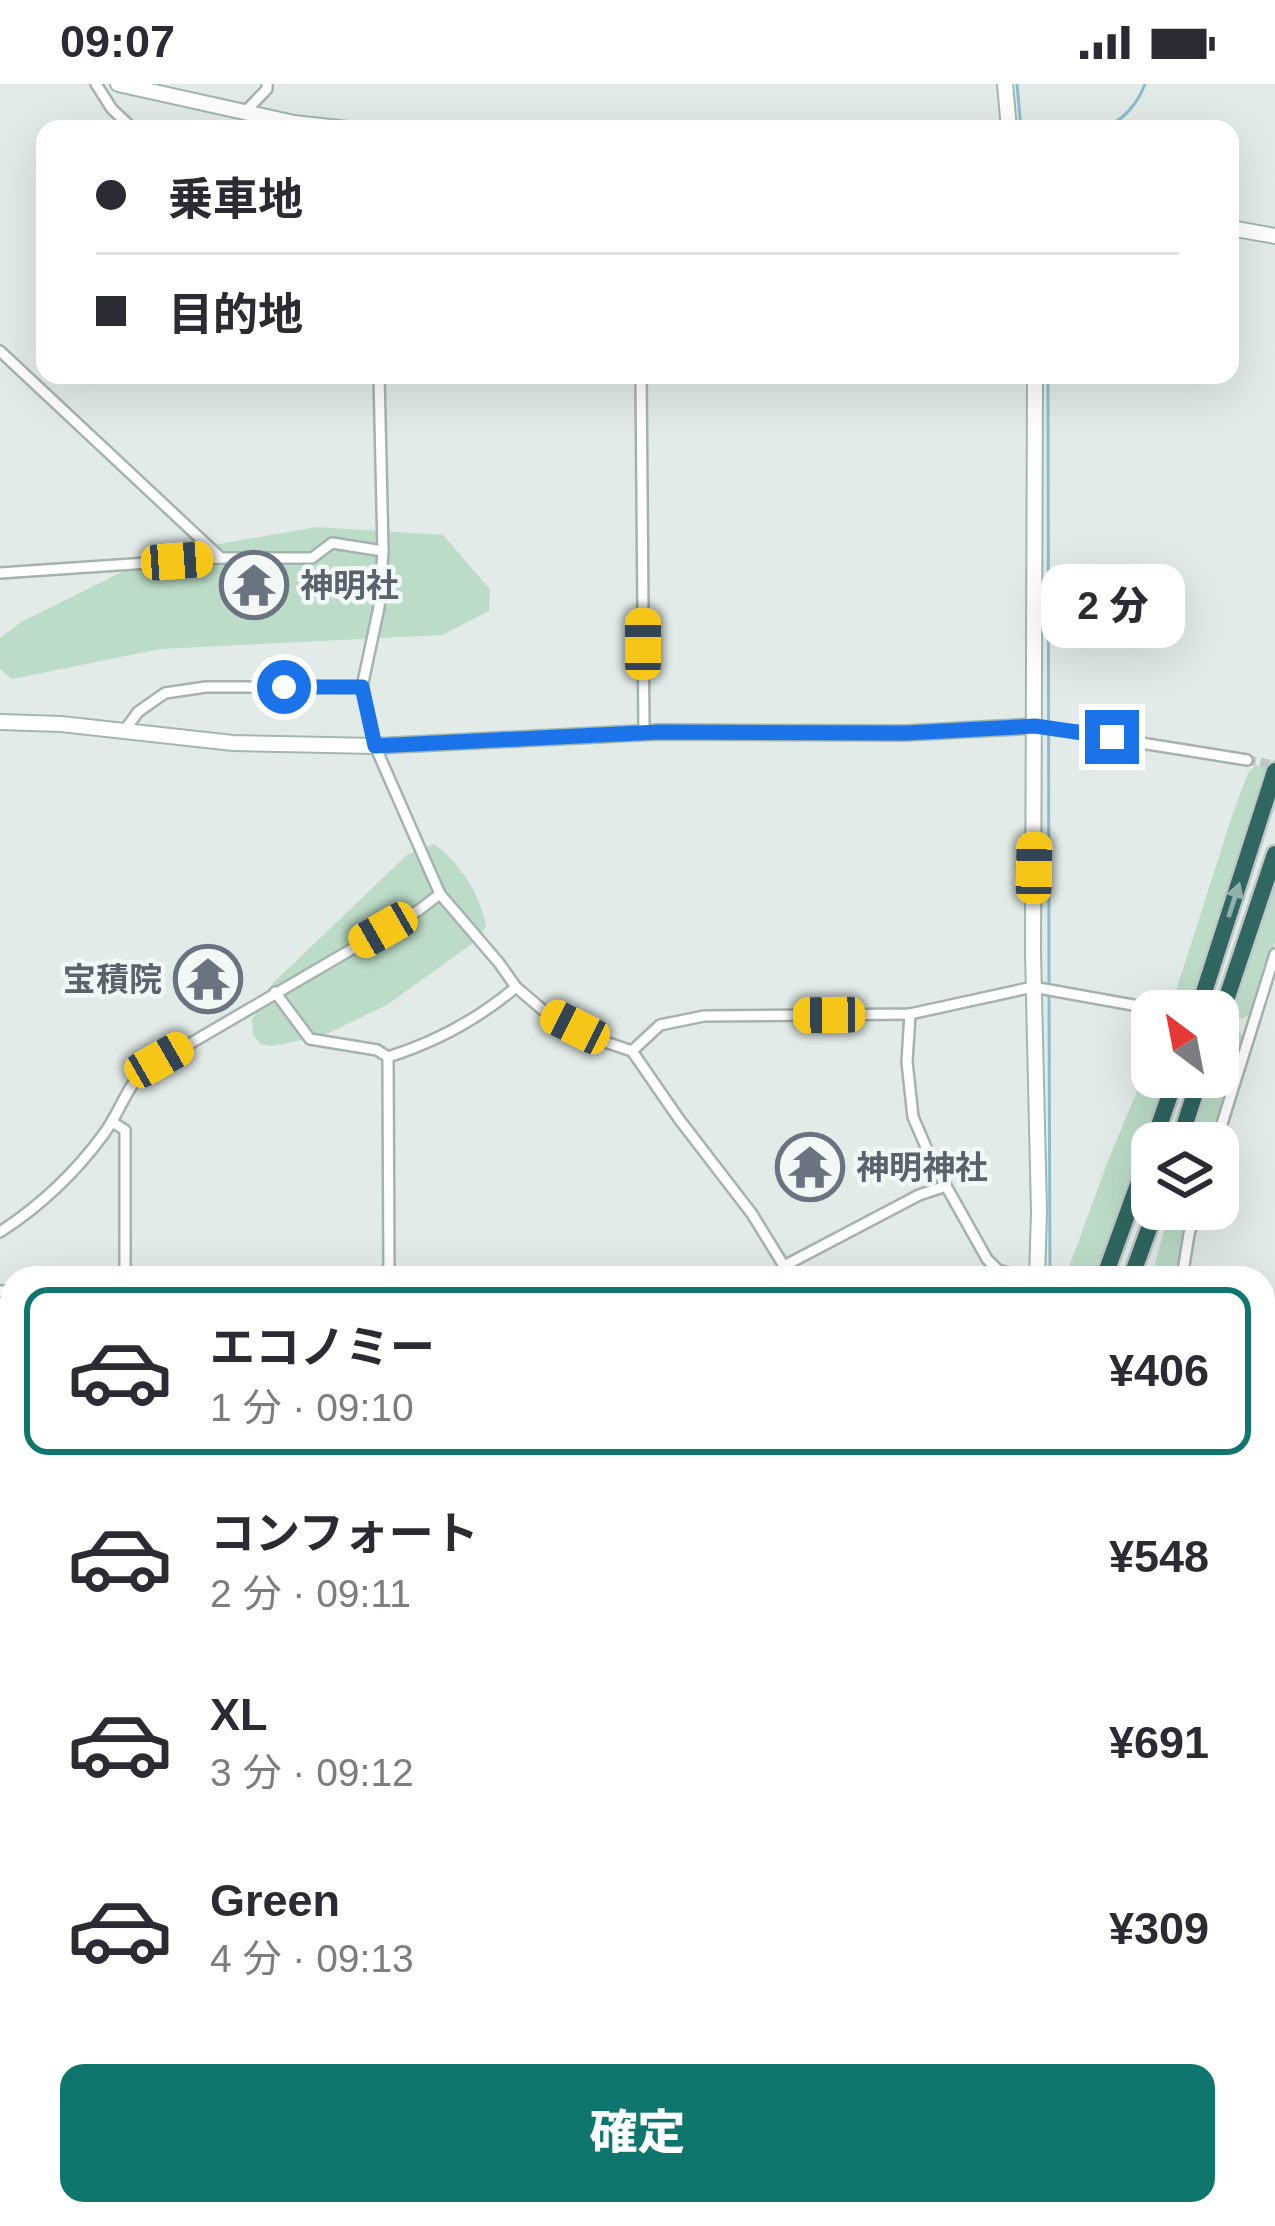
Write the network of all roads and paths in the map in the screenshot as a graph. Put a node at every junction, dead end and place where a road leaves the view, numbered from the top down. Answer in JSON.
{"nodes":[{"id":1,"x":96,"y":84,"type":"edge"},
{"id":2,"x":118,"y":84,"type":"edge"},
{"id":3,"x":267,"y":84,"type":"edge"},
{"id":4,"x":1005,"y":84,"type":"edge"},
{"id":5,"x":244,"y":112,"type":"junction"},
{"id":6,"x":124,"y":120,"type":"edge"},
{"id":7,"x":280,"y":120,"type":"edge"},
{"id":8,"x":1008,"y":120,"type":"edge"},
{"id":9,"x":1239,"y":230,"type":"edge"},
{"id":10,"x":1275,"y":236,"type":"edge"},
{"id":11,"x":0,"y":351,"type":"edge"},
{"id":12,"x":379,"y":384,"type":"edge"},
{"id":13,"x":641,"y":384,"type":"edge"},
{"id":14,"x":1035,"y":384,"type":"edge"},
{"id":15,"x":383,"y":551,"type":"junction"},
{"id":16,"x":221,"y":558,"type":"junction"},
{"id":17,"x":0,"y":573,"type":"edge"},
{"id":18,"x":362,"y":687,"type":"junction"},
{"id":19,"x":0,"y":722,"type":"edge"},
{"id":20,"x":1035,"y":726,"type":"junction"},
{"id":21,"x":124,"y":731,"type":"junction"},
{"id":22,"x":644,"y":733,"type":"junction"},
{"id":23,"x":375,"y":746,"type":"junction"},
{"id":24,"x":1247,"y":760,"type":"tunnel mouth"},
{"id":25,"x":1275,"y":771,"type":"edge"},
{"id":26,"x":1275,"y":854,"type":"edge"},
{"id":27,"x":440,"y":894,"type":"junction"},
{"id":28,"x":1275,"y":954,"type":"edge"},
{"id":29,"x":1033,"y":986,"type":"junction"},
{"id":30,"x":516,"y":987,"type":"junction"},
{"id":31,"x":1205,"y":990,"type":"edge"},
{"id":32,"x":1236,"y":990,"type":"edge"},
{"id":33,"x":275,"y":992,"type":"junction"},
{"id":34,"x":1131,"y":1004,"type":"edge"},
{"id":35,"x":910,"y":1014,"type":"junction"},
{"id":36,"x":1239,"y":1026,"type":"edge"},
{"id":37,"x":1250,"y":1028,"type":"junction"},
{"id":38,"x":632,"y":1051,"type":"junction"},
{"id":39,"x":388,"y":1057,"type":"junction"},
{"id":40,"x":112,"y":1122,"type":"junction"},
{"id":41,"x":1222,"y":1122,"type":"edge"},
{"id":42,"x":946,"y":1186,"type":"junction"},
{"id":43,"x":1131,"y":1203,"type":"edge"},
{"id":44,"x":1150,"y":1230,"type":"edge"},
{"id":45,"x":1190,"y":1230,"type":"edge"},
{"id":46,"x":0,"y":1232,"type":"edge"},
{"id":47,"x":125,"y":1266,"type":"edge"},
{"id":48,"x":389,"y":1266,"type":"edge"},
{"id":49,"x":781,"y":1266,"type":"edge"},
{"id":50,"x":795,"y":1266,"type":"edge"},
{"id":51,"x":994,"y":1266,"type":"edge"},
{"id":52,"x":1034,"y":1266,"type":"edge"},
{"id":53,"x":1108,"y":1266,"type":"edge"},
{"id":54,"x":1139,"y":1266,"type":"edge"},
{"id":55,"x":1184,"y":1266,"type":"edge"}],
"edges":[{"from":1,"to":6,"type":"street"},
{"from":2,"to":5,"type":"street"},
{"from":3,"to":5,"type":"street"},
{"from":4,"to":8,"type":"street"},
{"from":5,"to":7,"type":"street"},
{"from":9,"to":10,"type":"street"},
{"from":11,"to":16,"type":"street"},
{"from":12,"to":15,"type":"street"},
{"from":13,"to":22,"type":"street"},
{"from":14,"to":20,"type":"street"},
{"from":15,"to":16,"type":"street"},
{"from":15,"to":18,"type":"street"},
{"from":16,"to":17,"type":"street"},
{"from":18,"to":21,"type":"street"},
{"from":18,"to":23,"type":"street"},
{"from":19,"to":21,"type":"street"},
{"from":20,"to":22,"type":"street"},
{"from":20,"to":24,"type":"street"},
{"from":20,"to":29,"type":"street"},
{"from":21,"to":23,"type":"street"},
{"from":22,"to":23,"type":"street"},
{"from":23,"to":27,"type":"street"},
{"from":31,"to":25,"type":"highway","one_way":true},
{"from":26,"to":32,"type":"highway"},
{"from":27,"to":30,"type":"street"},
{"from":27,"to":33,"type":"street"},
{"from":28,"to":37,"type":"street"},
{"from":29,"to":34,"type":"street"},
{"from":29,"to":35,"type":"street"},
{"from":29,"to":52,"type":"street"},
{"from":30,"to":38,"type":"street"},
{"from":30,"to":39,"type":"street"},
{"from":33,"to":39,"type":"street"},
{"from":33,"to":40,"type":"street"},
{"from":35,"to":38,"type":"street"},
{"from":35,"to":42,"type":"street"},
{"from":36,"to":37,"type":"street"},
{"from":37,"to":41,"type":"street"},
{"from":38,"to":49,"type":"street"},
{"from":39,"to":48,"type":"street"},
{"from":40,"to":46,"type":"street"},
{"from":40,"to":47,"type":"street"},
{"from":42,"to":50,"type":"street"},
{"from":42,"to":51,"type":"street"},
{"from":43,"to":53,"type":"highway"},
{"from":44,"to":54,"type":"highway"},
{"from":45,"to":55,"type":"street"}]}
